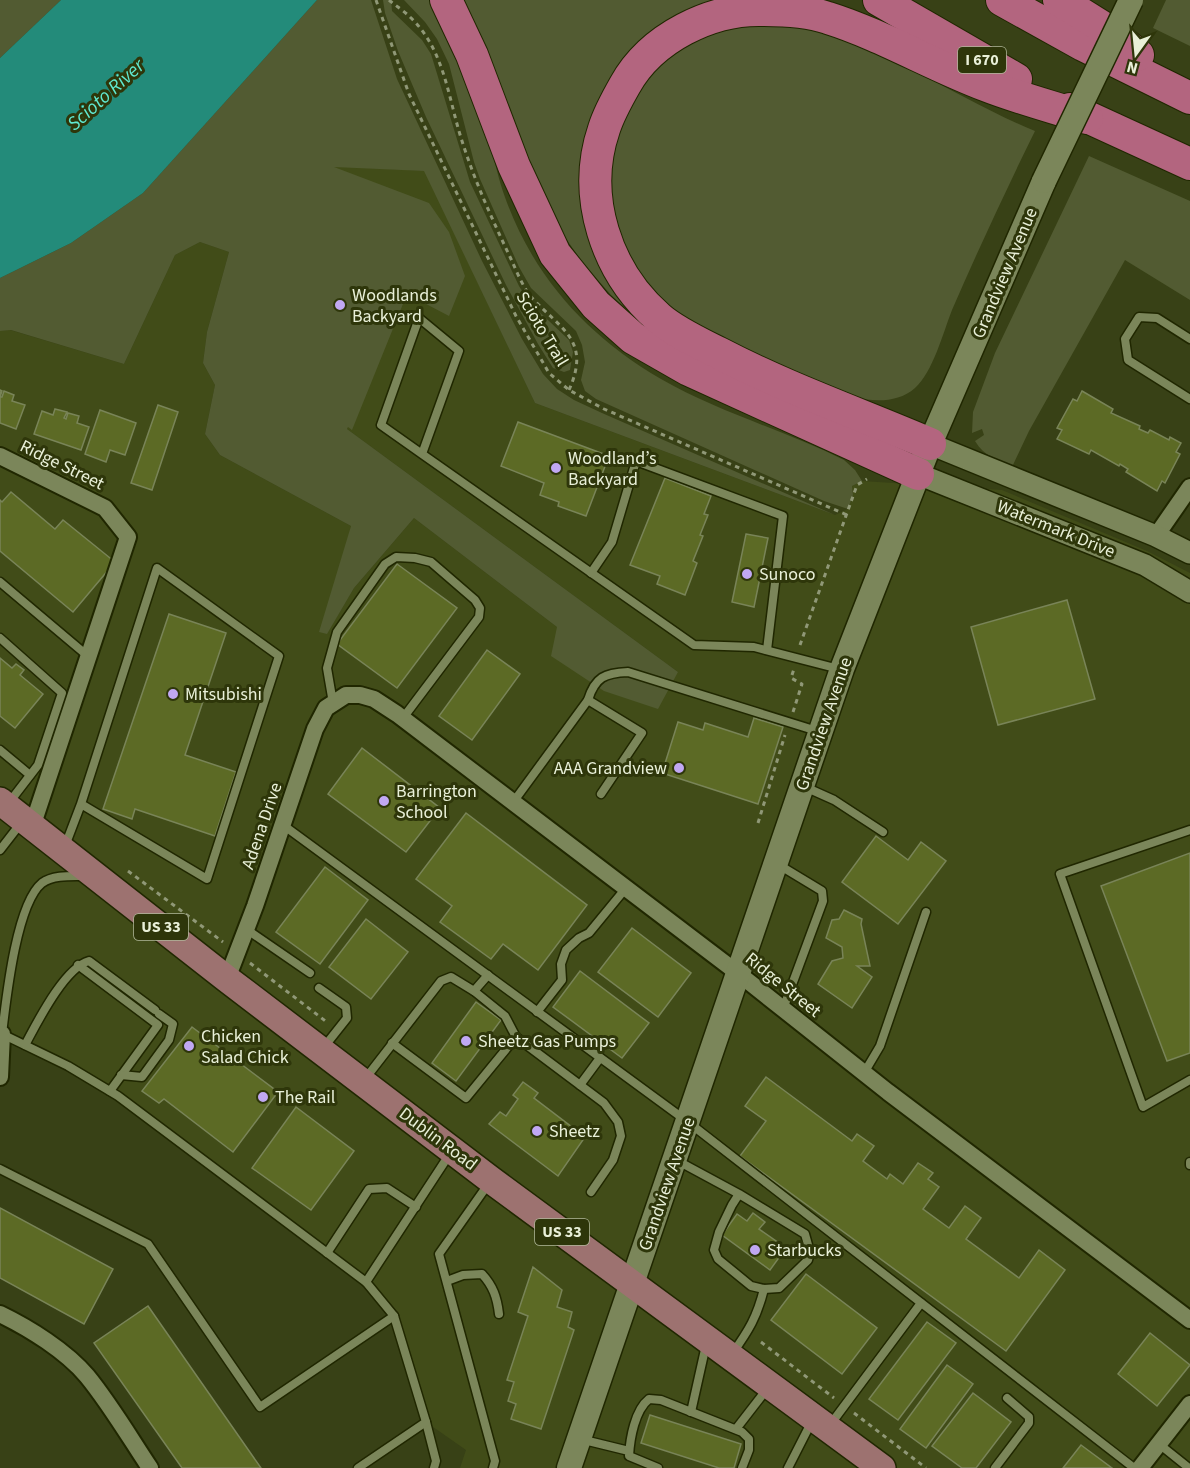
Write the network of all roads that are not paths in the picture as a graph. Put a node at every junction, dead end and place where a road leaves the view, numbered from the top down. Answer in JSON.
{"nodes":[{"id":1,"x":446,"y":0,"type":"edge"},
{"id":2,"x":879,"y":0,"type":"edge"},
{"id":3,"x":1002,"y":0,"type":"edge"},
{"id":4,"x":1059,"y":0,"type":"edge"},
{"id":5,"x":1131,"y":0,"type":"edge"},
{"id":6,"x":1190,"y":98,"type":"edge"},
{"id":7,"x":1087,"y":118,"type":"junction"},
{"id":8,"x":1190,"y":164,"type":"edge"},
{"id":9,"x":1190,"y":339,"type":"edge"},
{"id":10,"x":1190,"y":399,"type":"edge"},
{"id":11,"x":930,"y":444,"type":"junction"},
{"id":12,"x":422,"y":454,"type":"junction"},
{"id":13,"x":0,"y":456,"type":"edge"},
{"id":14,"x":918,"y":474,"type":"junction"},
{"id":15,"x":1190,"y":487,"type":"edge"},
{"id":16,"x":1156,"y":536,"type":"junction"},
{"id":17,"x":1190,"y":553,"type":"edge"},
{"id":18,"x":591,"y":573,"type":"junction"},
{"id":19,"x":0,"y":582,"type":"edge"},
{"id":20,"x":1190,"y":592,"type":"edge"},
{"id":21,"x":0,"y":638,"type":"edge"},
{"id":22,"x":767,"y":650,"type":"junction"},
{"id":23,"x":89,"y":657,"type":"junction"},
{"id":24,"x":842,"y":669,"type":"junction"},
{"id":25,"x":69,"y":695,"type":"junction"},
{"id":26,"x":340,"y":699,"type":"junction"},
{"id":27,"x":588,"y":700,"type":"junction"},
{"id":28,"x":403,"y":718,"type":"junction"},
{"id":29,"x":821,"y":732,"type":"junction"},
{"id":30,"x":0,"y":750,"type":"edge"},
{"id":31,"x":30,"y":775,"type":"junction"},
{"id":32,"x":802,"y":786,"type":"junction"},
{"id":33,"x":601,"y":794,"type":"dead end"},
{"id":34,"x":514,"y":801,"type":"junction"},
{"id":35,"x":81,"y":804,"type":"junction"},
{"id":36,"x":15,"y":814,"type":"edge"},
{"id":37,"x":283,"y":825,"type":"junction"},
{"id":38,"x":1190,"y":831,"type":"edge"},
{"id":39,"x":883,"y":832,"type":"dead end"},
{"id":40,"x":0,"y":850,"type":"edge"},
{"id":41,"x":63,"y":852,"type":"junction"},
{"id":42,"x":776,"y":863,"type":"junction"},
{"id":43,"x":94,"y":875,"type":"junction"},
{"id":44,"x":626,"y":888,"type":"junction"},
{"id":45,"x":926,"y":912,"type":"dead end"},
{"id":46,"x":246,"y":929,"type":"junction"},
{"id":47,"x":78,"y":965,"type":"junction"},
{"id":48,"x":310,"y":973,"type":"dead end"},
{"id":49,"x":739,"y":974,"type":"junction"},
{"id":50,"x":488,"y":975,"type":"junction"},
{"id":51,"x":227,"y":979,"type":"junction"},
{"id":52,"x":319,"y":988,"type":"dead end"},
{"id":53,"x":474,"y":991,"type":"junction"},
{"id":54,"x":783,"y":1010,"type":"junction"},
{"id":55,"x":537,"y":1012,"type":"junction"},
{"id":56,"x":1,"y":1034,"type":"edge"},
{"id":57,"x":516,"y":1037,"type":"junction"},
{"id":58,"x":330,"y":1040,"type":"junction"},
{"id":59,"x":392,"y":1043,"type":"junction"},
{"id":60,"x":26,"y":1045,"type":"junction"},
{"id":61,"x":600,"y":1058,"type":"junction"},
{"id":62,"x":864,"y":1073,"type":"junction"},
{"id":63,"x":121,"y":1076,"type":"junction"},
{"id":64,"x":0,"y":1077,"type":"edge"},
{"id":65,"x":1190,"y":1080,"type":"edge"},
{"id":66,"x":363,"y":1081,"type":"junction"},
{"id":67,"x":580,"y":1085,"type":"junction"},
{"id":68,"x":110,"y":1091,"type":"junction"},
{"id":69,"x":688,"y":1122,"type":"junction"},
{"id":70,"x":452,"y":1150,"type":"junction"},
{"id":71,"x":675,"y":1159,"type":"junction"},
{"id":72,"x":0,"y":1169,"type":"edge"},
{"id":73,"x":491,"y":1180,"type":"junction"},
{"id":74,"x":591,"y":1192,"type":"dead end"},
{"id":75,"x":739,"y":1194,"type":"junction"},
{"id":76,"x":416,"y":1207,"type":"junction"},
{"id":77,"x":327,"y":1253,"type":"junction"},
{"id":78,"x":447,"y":1281,"type":"junction"},
{"id":79,"x":366,"y":1282,"type":"junction"},
{"id":80,"x":632,"y":1285,"type":"junction"},
{"id":81,"x":764,"y":1289,"type":"junction"},
{"id":82,"x":921,"y":1303,"type":"junction"},
{"id":83,"x":0,"y":1314,"type":"edge"},
{"id":84,"x":499,"y":1314,"type":"dead end"},
{"id":85,"x":394,"y":1316,"type":"junction"},
{"id":86,"x":1190,"y":1320,"type":"edge"},
{"id":87,"x":707,"y":1340,"type":"junction"},
{"id":88,"x":730,"y":1357,"type":"junction"},
{"id":89,"x":770,"y":1386,"type":"junction"},
{"id":90,"x":1007,"y":1398,"type":"dead end"},
{"id":91,"x":1190,"y":1404,"type":"edge"},
{"id":92,"x":691,"y":1412,"type":"junction"},
{"id":93,"x":426,"y":1422,"type":"junction"},
{"id":94,"x":821,"y":1423,"type":"junction"},
{"id":95,"x":736,"y":1429,"type":"junction"},
{"id":96,"x":579,"y":1438,"type":"junction"},
{"id":97,"x":1159,"y":1444,"type":"junction"},
{"id":98,"x":629,"y":1451,"type":"junction"},
{"id":99,"x":150,"y":1468,"type":"edge"},
{"id":100,"x":358,"y":1468,"type":"edge"},
{"id":101,"x":434,"y":1468,"type":"edge"},
{"id":102,"x":493,"y":1468,"type":"edge"},
{"id":103,"x":569,"y":1468,"type":"edge"},
{"id":104,"x":658,"y":1468,"type":"edge"},
{"id":105,"x":742,"y":1468,"type":"edge"},
{"id":106,"x":788,"y":1468,"type":"edge"},
{"id":107,"x":882,"y":1468,"type":"edge"},
{"id":108,"x":995,"y":1468,"type":"edge"},
{"id":109,"x":1134,"y":1468,"type":"edge"},
{"id":110,"x":1140,"y":1468,"type":"edge"},
{"id":111,"x":1189,"y":1468,"type":"edge"}],
"edges":[{"from":1,"to":14,"type":"highway"},
{"from":2,"to":7,"type":"highway","number":"I 670"},
{"from":3,"to":6,"type":"highway"},
{"from":4,"to":6,"type":"highway"},
{"from":5,"to":11,"type":"main road","name":"Grandview Avenue","bridge":true},
{"from":7,"to":8,"type":"highway","number":"I 670"},
{"from":7,"to":11,"type":"highway"},
{"from":9,"to":10,"type":"lane"},
{"from":11,"to":14,"type":"main road","name":"Grandview Avenue"},
{"from":11,"to":16,"type":"street","name":"Watermark Drive"},
{"from":12,"to":12,"type":"lane"},
{"from":12,"to":18,"type":"lane"},
{"from":13,"to":23,"type":"street","name":"Ridge Street"},
{"from":14,"to":20,"type":"street","name":"Watermark Drive"},
{"from":14,"to":24,"type":"main road","name":"Grandview Avenue"},
{"from":15,"to":16,"type":"street"},
{"from":16,"to":17,"type":"street","name":"Watermark Drive"},
{"from":18,"to":22,"type":"lane"},
{"from":18,"to":22,"type":"lane"},
{"from":19,"to":23,"type":"lane"},
{"from":21,"to":25,"type":"lane"},
{"from":22,"to":24,"type":"lane"},
{"from":23,"to":25,"type":"street"},
{"from":24,"to":29,"type":"main road","name":"Grandview Avenue"},
{"from":25,"to":31,"type":"lane"},
{"from":25,"to":36,"type":"street"},
{"from":26,"to":28,"type":"street","name":"Ridge Street"},
{"from":26,"to":28,"type":"lane"},
{"from":26,"to":37,"type":"street","name":"Adena Drive"},
{"from":27,"to":29,"type":"lane"},
{"from":27,"to":33,"type":"lane"},
{"from":27,"to":34,"type":"lane"},
{"from":28,"to":34,"type":"street","name":"Ridge Street"},
{"from":29,"to":32,"type":"main road","name":"Grandview Avenue"},
{"from":30,"to":31,"type":"lane"},
{"from":31,"to":36,"type":"lane"},
{"from":32,"to":39,"type":"lane"},
{"from":32,"to":42,"type":"main road","name":"Grandview Avenue"},
{"from":34,"to":44,"type":"street","name":"Ridge Street"},
{"from":35,"to":35,"type":"lane"},
{"from":35,"to":41,"type":"lane"},
{"from":36,"to":40,"type":"lane"},
{"from":36,"to":41,"type":"main road","name":"Dublin Road","number":"US 33"},
{"from":37,"to":46,"type":"street","name":"Adena Drive"},
{"from":37,"to":50,"type":"lane"},
{"from":38,"to":65,"type":"lane"},
{"from":41,"to":43,"type":"main road","name":"Dublin Road","number":"US 33"},
{"from":42,"to":49,"type":"main road","name":"Grandview Avenue"},
{"from":42,"to":54,"type":"lane"},
{"from":43,"to":51,"type":"main road","name":"Dublin Road","number":"US 33"},
{"from":43,"to":56,"type":"lane"},
{"from":44,"to":49,"type":"street","name":"Ridge Street"},
{"from":44,"to":55,"type":"lane"},
{"from":45,"to":62,"type":"lane"},
{"from":46,"to":48,"type":"lane"},
{"from":46,"to":51,"type":"street","name":"Adena Drive"},
{"from":47,"to":60,"type":"lane"},
{"from":47,"to":63,"type":"lane"},
{"from":47,"to":63,"type":"lane"},
{"from":49,"to":54,"type":"street","name":"Ridge Street"},
{"from":49,"to":69,"type":"main road","name":"Grandview Avenue"},
{"from":50,"to":53,"type":"lane"},
{"from":50,"to":55,"type":"lane"},
{"from":51,"to":58,"type":"main road","name":"Dublin Road","number":"US 33"},
{"from":52,"to":58,"type":"lane"},
{"from":53,"to":57,"type":"lane"},
{"from":53,"to":59,"type":"lane"},
{"from":54,"to":62,"type":"street","name":"Ridge Street"},
{"from":55,"to":61,"type":"lane"},
{"from":56,"to":60,"type":"lane"},
{"from":56,"to":64,"type":"street"},
{"from":57,"to":59,"type":"lane"},
{"from":57,"to":67,"type":"lane"},
{"from":58,"to":66,"type":"main road","name":"Dublin Road","number":"US 33"},
{"from":59,"to":66,"type":"lane"},
{"from":60,"to":68,"type":"lane"},
{"from":61,"to":67,"type":"lane"},
{"from":61,"to":69,"type":"lane"},
{"from":62,"to":86,"type":"street","name":"Ridge Street"},
{"from":63,"to":68,"type":"lane"},
{"from":66,"to":70,"type":"main road","name":"Dublin Road","number":"US 33"},
{"from":67,"to":74,"type":"lane"},
{"from":68,"to":77,"type":"lane"},
{"from":69,"to":71,"type":"main road","name":"Grandview Avenue"},
{"from":69,"to":82,"type":"lane"},
{"from":70,"to":73,"type":"main road","name":"Dublin Road","number":"US 33"},
{"from":70,"to":76,"type":"lane"},
{"from":71,"to":75,"type":"lane"},
{"from":71,"to":80,"type":"main road","name":"Grandview Avenue"},
{"from":72,"to":85,"type":"lane"},
{"from":73,"to":78,"type":"lane"},
{"from":73,"to":80,"type":"main road","name":"Dublin Road","number":"US 33"},
{"from":75,"to":81,"type":"lane"},
{"from":75,"to":81,"type":"lane"},
{"from":76,"to":77,"type":"lane"},
{"from":76,"to":79,"type":"lane"},
{"from":77,"to":79,"type":"lane"},
{"from":78,"to":84,"type":"lane"},
{"from":78,"to":102,"type":"lane"},
{"from":79,"to":85,"type":"lane"},
{"from":80,"to":87,"type":"main road","name":"Dublin Road","number":"US 33"},
{"from":80,"to":96,"type":"main road","name":"Grandview Avenue"},
{"from":81,"to":88,"type":"lane"},
{"from":82,"to":94,"type":"lane"},
{"from":82,"to":109,"type":"lane"},
{"from":83,"to":99,"type":"street"},
{"from":85,"to":93,"type":"lane"},
{"from":87,"to":88,"type":"main road","name":"Dublin Road","number":"US 33"},
{"from":87,"to":92,"type":"lane"},
{"from":88,"to":89,"type":"main road","name":"Dublin Road","number":"US 33"},
{"from":89,"to":94,"type":"main road","name":"Dublin Road","number":"US 33"},
{"from":89,"to":95,"type":"lane"},
{"from":90,"to":108,"type":"lane"},
{"from":91,"to":97,"type":"street"},
{"from":92,"to":95,"type":"lane"},
{"from":92,"to":98,"type":"lane"},
{"from":93,"to":100,"type":"lane"},
{"from":93,"to":101,"type":"lane"},
{"from":94,"to":106,"type":"lane"},
{"from":94,"to":107,"type":"main road","name":"Dublin Road","number":"US 33"},
{"from":95,"to":105,"type":"lane"},
{"from":96,"to":98,"type":"lane"},
{"from":96,"to":103,"type":"main road","name":"Grandview Avenue"},
{"from":97,"to":110,"type":"street"},
{"from":97,"to":111,"type":"lane"},
{"from":98,"to":104,"type":"lane"}]}
